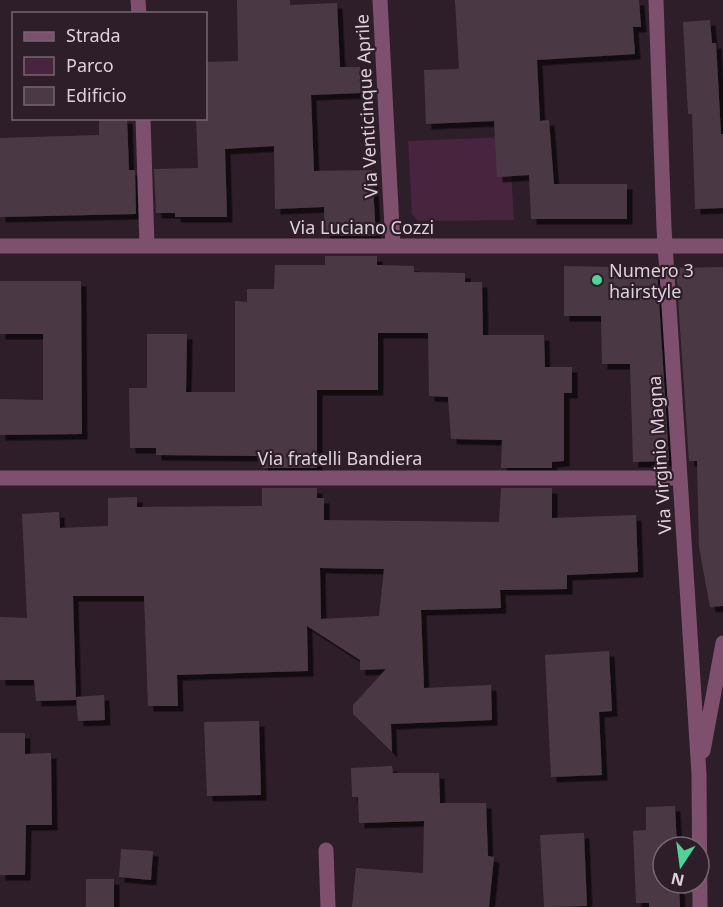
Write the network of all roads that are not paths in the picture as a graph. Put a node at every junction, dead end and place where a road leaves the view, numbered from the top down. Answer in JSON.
{"nodes":[{"id":1,"x":380,"y":0,"type":"edge"},
{"id":2,"x":656,"y":0,"type":"edge"},
{"id":3,"x":143,"y":120,"type":"edge"},
{"id":4,"x":0,"y":246,"type":"edge"},
{"id":5,"x":147,"y":246,"type":"junction"},
{"id":6,"x":393,"y":246,"type":"junction"},
{"id":7,"x":723,"y":246,"type":"edge"},
{"id":8,"x":666,"y":247,"type":"junction"},
{"id":9,"x":0,"y":478,"type":"edge"},
{"id":10,"x":680,"y":478,"type":"junction"},
{"id":11,"x":723,"y":643,"type":"edge"},
{"id":12,"x":699,"y":774,"type":"junction"},
{"id":13,"x":326,"y":850,"type":"dead end"},
{"id":14,"x":328,"y":907,"type":"edge"},
{"id":15,"x":700,"y":907,"type":"edge"}],
"edges":[{"from":1,"to":6,"type":"street","name":"Via Venticinque Aprile"},
{"from":2,"to":8,"type":"street","name":"Via Virginio Magna"},
{"from":3,"to":5,"type":"street"},
{"from":4,"to":5,"type":"street","name":"Via Luciano Cozzi"},
{"from":5,"to":6,"type":"street","name":"Via Luciano Cozzi"},
{"from":6,"to":8,"type":"street","name":"Via Luciano Cozzi"},
{"from":7,"to":8,"type":"street","name":"Via Luciano Cozzi"},
{"from":8,"to":10,"type":"street","name":"Via Virginio Magna"},
{"from":9,"to":10,"type":"street","name":"Via fratelli Bandiera"},
{"from":10,"to":12,"type":"street","name":"Via Virginio Magna"},
{"from":11,"to":12,"type":"street"},
{"from":12,"to":15,"type":"street","name":"Via Virginio Magna"},
{"from":13,"to":14,"type":"street"}]}
